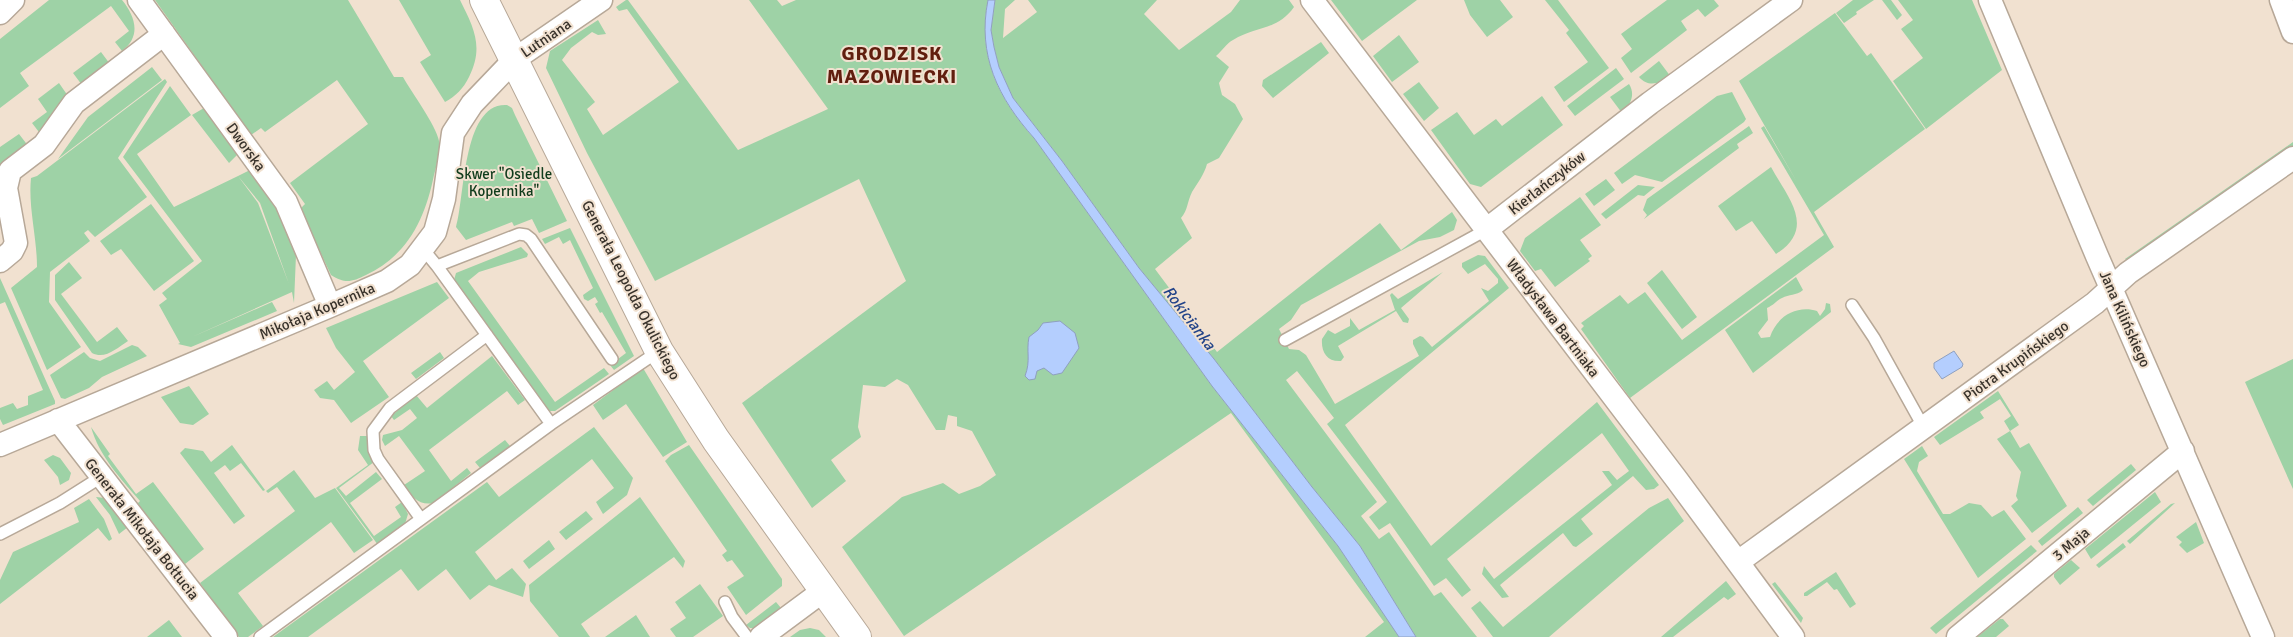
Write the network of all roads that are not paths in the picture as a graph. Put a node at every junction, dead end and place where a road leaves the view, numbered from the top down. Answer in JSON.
{"nodes":[{"id":1,"x":14,"y":0,"type":"edge"},
{"id":2,"x":139,"y":0,"type":"edge"},
{"id":3,"x":484,"y":0,"type":"edge"},
{"id":4,"x":601,"y":0,"type":"edge"},
{"id":5,"x":1312,"y":0,"type":"edge"},
{"id":6,"x":1791,"y":0,"type":"edge"},
{"id":7,"x":1990,"y":0,"type":"edge"},
{"id":8,"x":2282,"y":0,"type":"edge"},
{"id":9,"x":0,"y":13,"type":"edge"},
{"id":10,"x":2293,"y":32,"type":"edge"},
{"id":11,"x":164,"y":34,"type":"junction"},
{"id":12,"x":515,"y":59,"type":"junction"},
{"id":13,"x":2293,"y":158,"type":"edge"},
{"id":14,"x":1486,"y":230,"type":"junction"},
{"id":15,"x":430,"y":258,"type":"junction"},
{"id":16,"x":0,"y":261,"type":"edge"},
{"id":17,"x":2112,"y":289,"type":"junction"},
{"id":18,"x":1852,"y":305,"type":"dead end"},
{"id":19,"x":330,"y":306,"type":"junction"},
{"id":20,"x":487,"y":335,"type":"junction"},
{"id":21,"x":1286,"y":340,"type":"dead end"},
{"id":22,"x":659,"y":351,"type":"junction"},
{"id":23,"x":612,"y":359,"type":"dead end"},
{"id":24,"x":58,"y":420,"type":"junction"},
{"id":25,"x":552,"y":424,"type":"junction"},
{"id":26,"x":1924,"y":428,"type":"junction"},
{"id":27,"x":0,"y":445,"type":"edge"},
{"id":28,"x":2184,"y":451,"type":"junction"},
{"id":29,"x":101,"y":477,"type":"junction"},
{"id":30,"x":421,"y":519,"type":"junction"},
{"id":31,"x":0,"y":534,"type":"edge"},
{"id":32,"x":1738,"y":562,"type":"junction"},
{"id":33,"x":823,"y":591,"type":"junction"},
{"id":34,"x":725,"y":602,"type":"dead end"},
{"id":35,"x":226,"y":637,"type":"edge"},
{"id":36,"x":260,"y":637,"type":"edge"},
{"id":37,"x":747,"y":637,"type":"edge"},
{"id":38,"x":761,"y":637,"type":"edge"},
{"id":39,"x":857,"y":637,"type":"edge"},
{"id":40,"x":1793,"y":637,"type":"edge"},
{"id":41,"x":1958,"y":637,"type":"edge"},
{"id":42,"x":2263,"y":637,"type":"edge"}],
"edges":[{"from":1,"to":9,"type":"street"},
{"from":2,"to":11,"type":"street","name":"Dworska"},
{"from":3,"to":12,"type":"street","name":"Generała Leopolda Okulickiego"},
{"from":4,"to":12,"type":"street","name":"Lutniana"},
{"from":5,"to":14,"type":"street","name":"Władysława Bartniaka"},
{"from":6,"to":14,"type":"street","name":"Kierlańczyków"},
{"from":7,"to":17,"type":"street","name":"Jana Kilińskiego"},
{"from":8,"to":10,"type":"street"},
{"from":11,"to":16,"type":"street"},
{"from":11,"to":19,"type":"street","name":"Dworska"},
{"from":12,"to":15,"type":"street","name":"Mikołaja Kopernika"},
{"from":12,"to":22,"type":"street","name":"Generała Leopolda Okulickiego"},
{"from":13,"to":17,"type":"street","name":"Piotra Krupińskiego"},
{"from":14,"to":21,"type":"lane","name":"Kierlańczyków"},
{"from":14,"to":32,"type":"street","name":"Władysława Bartniaka"},
{"from":15,"to":19,"type":"street","name":"Mikołaja Kopernika"},
{"from":15,"to":20,"type":"lane"},
{"from":15,"to":23,"type":"lane"},
{"from":17,"to":26,"type":"street","name":"Piotra Krupińskiego"},
{"from":17,"to":28,"type":"street","name":"Jana Kilińskiego"},
{"from":18,"to":26,"type":"lane"},
{"from":19,"to":24,"type":"street","name":"Mikołaja Kopernika"},
{"from":20,"to":25,"type":"lane"},
{"from":20,"to":30,"type":"lane"},
{"from":22,"to":25,"type":"lane"},
{"from":22,"to":33,"type":"street","name":"Generała Leopolda Okulickiego"},
{"from":24,"to":27,"type":"street","name":"Mikołaja Kopernika"},
{"from":24,"to":29,"type":"street","name":"Generała Mikołaja Bołtucia"},
{"from":25,"to":30,"type":"lane"},
{"from":26,"to":32,"type":"street","name":"Piotra Krupińskiego"},
{"from":28,"to":41,"type":"street","name":"3 Maja"},
{"from":28,"to":42,"type":"street","name":"Jana Kilińskiego"},
{"from":29,"to":31,"type":"lane"},
{"from":29,"to":35,"type":"street","name":"Generała Mikołaja Bołtucia"},
{"from":30,"to":36,"type":"lane"},
{"from":32,"to":40,"type":"street","name":"Władysława Bartniaka"},
{"from":33,"to":38,"type":"street"},
{"from":33,"to":39,"type":"street","name":"Generała Leopolda Okulickiego"},
{"from":34,"to":37,"type":"lane"}]}
